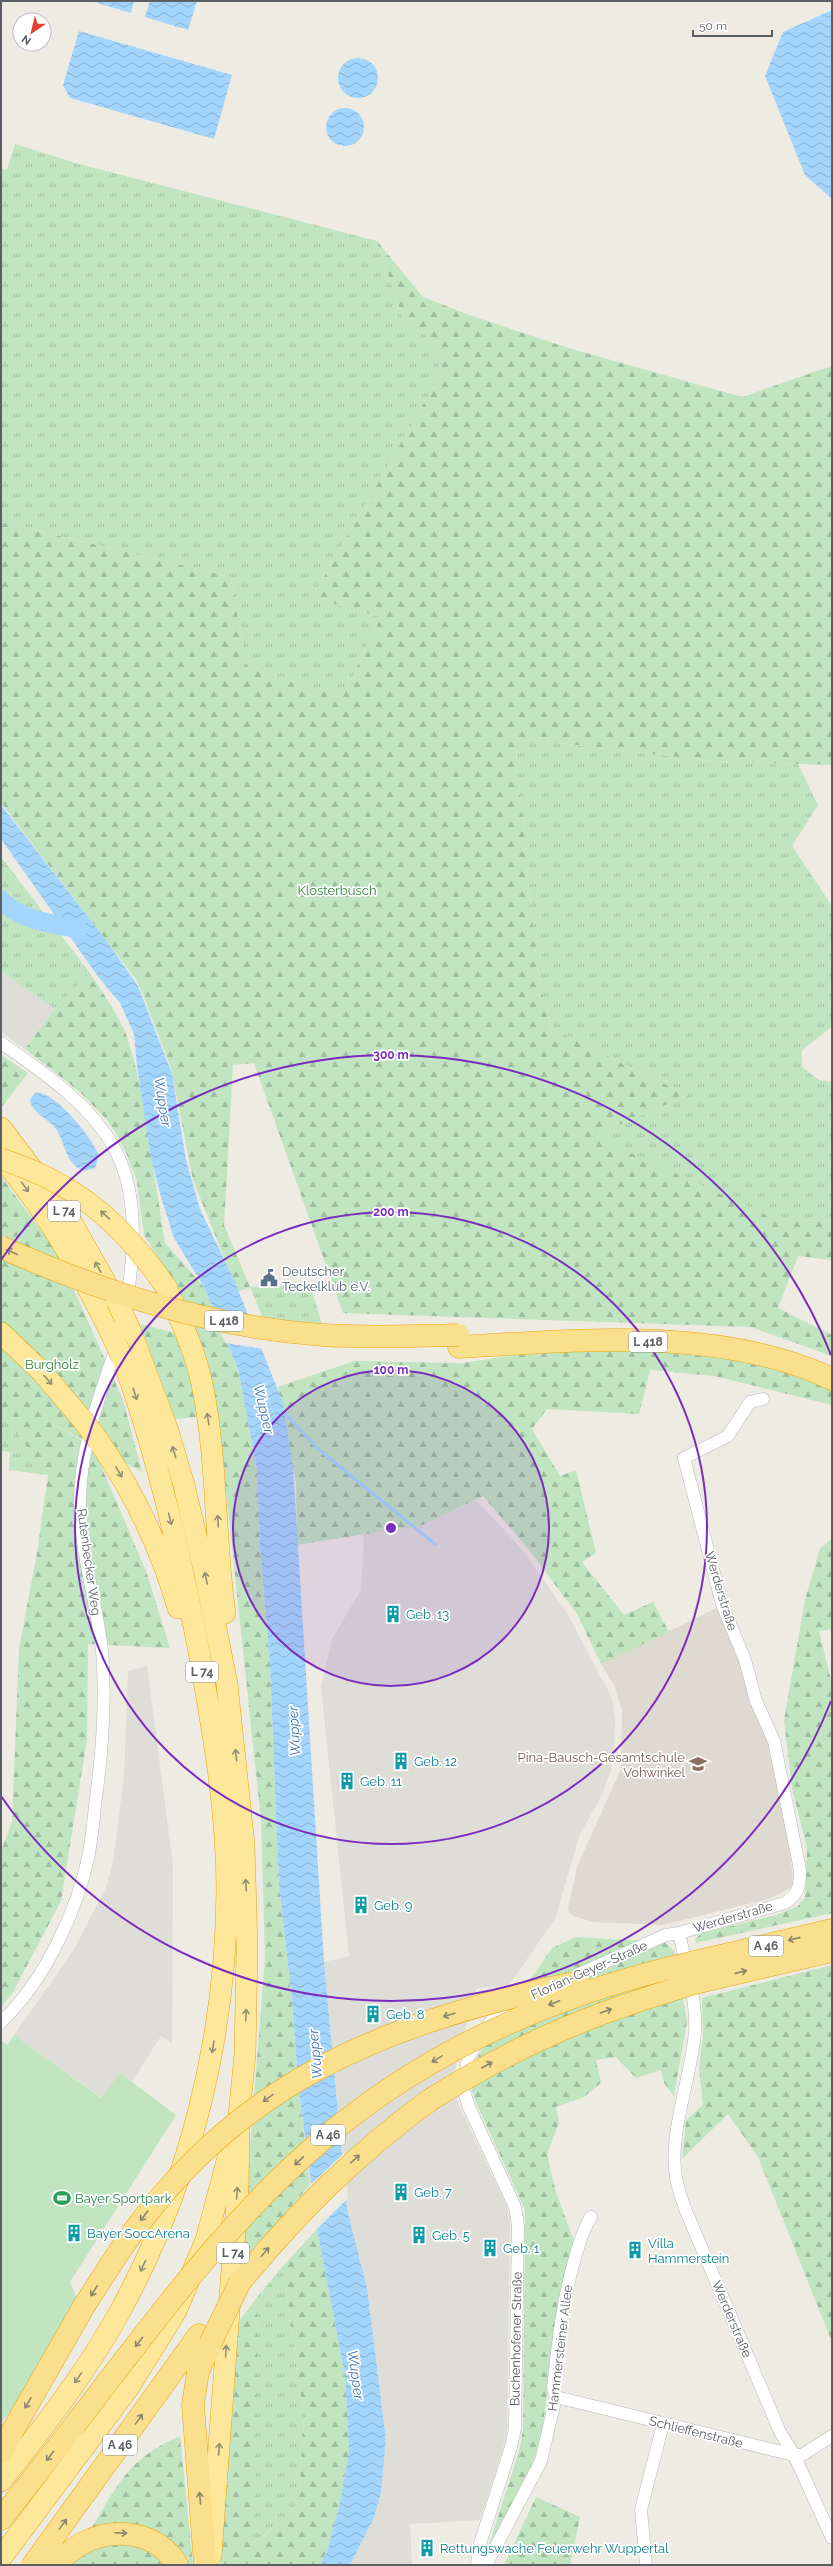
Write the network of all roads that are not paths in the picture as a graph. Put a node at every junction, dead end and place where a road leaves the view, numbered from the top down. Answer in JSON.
{"nodes":[{"id":1,"x":1,"y":1043,"type":"edge"},
{"id":2,"x":1,"y":1128,"type":"edge"},
{"id":3,"x":1,"y":1158,"type":"edge"},
{"id":4,"x":1,"y":1247,"type":"edge"},
{"id":5,"x":1,"y":1263,"type":"edge"},
{"id":6,"x":120,"y":1330,"type":"junction"},
{"id":7,"x":1,"y":1333,"type":"edge"},
{"id":8,"x":459,"y":1341,"type":"junction"},
{"id":9,"x":832,"y":1365,"type":"edge"},
{"id":10,"x":832,"y":1379,"type":"edge"},
{"id":11,"x":763,"y":1400,"type":"dead end"},
{"id":12,"x":227,"y":1684,"type":"junction"},
{"id":13,"x":832,"y":1930,"type":"edge"},
{"id":14,"x":680,"y":1933,"type":"junction"},
{"id":15,"x":832,"y":1951,"type":"edge"},
{"id":16,"x":672,"y":1967,"type":"junction"},
{"id":17,"x":701,"y":1971,"type":"junction"},
{"id":18,"x":219,"y":1994,"type":"junction"},
{"id":19,"x":500,"y":2010,"type":"joint"},
{"id":20,"x":1,"y":2022,"type":"edge"},
{"id":21,"x":239,"y":2116,"type":"junction"},
{"id":22,"x":591,"y":2217,"type":"dead end"},
{"id":23,"x":205,"y":2340,"type":"junction"},
{"id":24,"x":556,"y":2397,"type":"junction"},
{"id":25,"x":663,"y":2424,"type":"junction"},
{"id":26,"x":832,"y":2436,"type":"edge"},
{"id":27,"x":1,"y":2451,"type":"edge"},
{"id":28,"x":794,"y":2455,"type":"junction"},
{"id":29,"x":1,"y":2481,"type":"edge"},
{"id":30,"x":1,"y":2519,"type":"edge"},
{"id":31,"x":832,"y":2538,"type":"edge"},
{"id":32,"x":1,"y":2558,"type":"edge"},
{"id":33,"x":42,"y":2562,"type":"edge"},
{"id":34,"x":177,"y":2565,"type":"edge"},
{"id":35,"x":205,"y":2565,"type":"edge"},
{"id":36,"x":210,"y":2565,"type":"edge"},
{"id":37,"x":477,"y":2565,"type":"edge"},
{"id":38,"x":486,"y":2565,"type":"edge"},
{"id":39,"x":646,"y":2565,"type":"edge"}],
"edges":[{"from":1,"to":20,"type":"street","name":"Rutenbecker Weg"},
{"from":6,"to":2,"type":"highway","number":"L 74","one_way":true,"bridge":true},
{"from":3,"to":6,"type":"highway","number":"L 74","one_way":true},
{"from":12,"to":3,"type":"highway","number":"L 418","one_way":true,"bridge":true},
{"from":8,"to":4,"type":"highway","number":"L 418","one_way":true,"bridge":true},
{"from":5,"to":8,"type":"highway","number":"L 418"},
{"from":12,"to":6,"type":"highway","number":"L 74","one_way":true},
{"from":6,"to":18,"type":"highway","number":"L 74","one_way":true,"bridge":true},
{"from":7,"to":18,"type":"highway","number":"L 74","one_way":true,"bridge":true},
{"from":8,"to":9,"type":"highway","number":"L 418"},
{"from":8,"to":10,"type":"highway","number":"L 418"},
{"from":11,"to":14,"type":"street","name":"Werderstraße"},
{"from":21,"to":12,"type":"highway","number":"L 74","one_way":true},
{"from":13,"to":17,"type":"highway","number":"A 46","one_way":true},
{"from":14,"to":19,"type":"street","name":"Florian-Geyer-Straße"},
{"from":14,"to":28,"type":"street","name":"Werderstraße"},
{"from":17,"to":15,"type":"highway","number":"A 46","one_way":true},
{"from":16,"to":17,"type":"highway","number":"A 46","bridge":true},
{"from":16,"to":27,"type":"highway","one_way":true,"bridge":true},
{"from":16,"to":30,"type":"highway","number":"A 46","one_way":true,"bridge":true},
{"from":23,"to":17,"type":"highway","number":"A 46","one_way":true,"bridge":true},
{"from":18,"to":29,"type":"highway","number":"L 74","one_way":true},
{"from":19,"to":37,"type":"street","name":"Buchenhofener Straße"},
{"from":21,"to":32,"type":"highway","number":"L 74"},
{"from":36,"to":21,"type":"highway","number":"L 74","one_way":true},
{"from":22,"to":24,"type":"street","name":"Hammersteiner Allee"},
{"from":33,"to":23,"type":"highway","number":"A 46","one_way":true},
{"from":35,"to":23,"type":"highway","one_way":true},
{"from":24,"to":25,"type":"street","name":"Schlieffenstraße"},
{"from":24,"to":38,"type":"street","name":"Hammersteiner Allee"},
{"from":25,"to":28,"type":"street","name":"Schlieffenstraße"},
{"from":25,"to":39,"type":"street"},
{"from":26,"to":28,"type":"street"},
{"from":28,"to":31,"type":"street","name":"Werderstraße"},
{"from":33,"to":34,"type":"highway","one_way":true}]}
